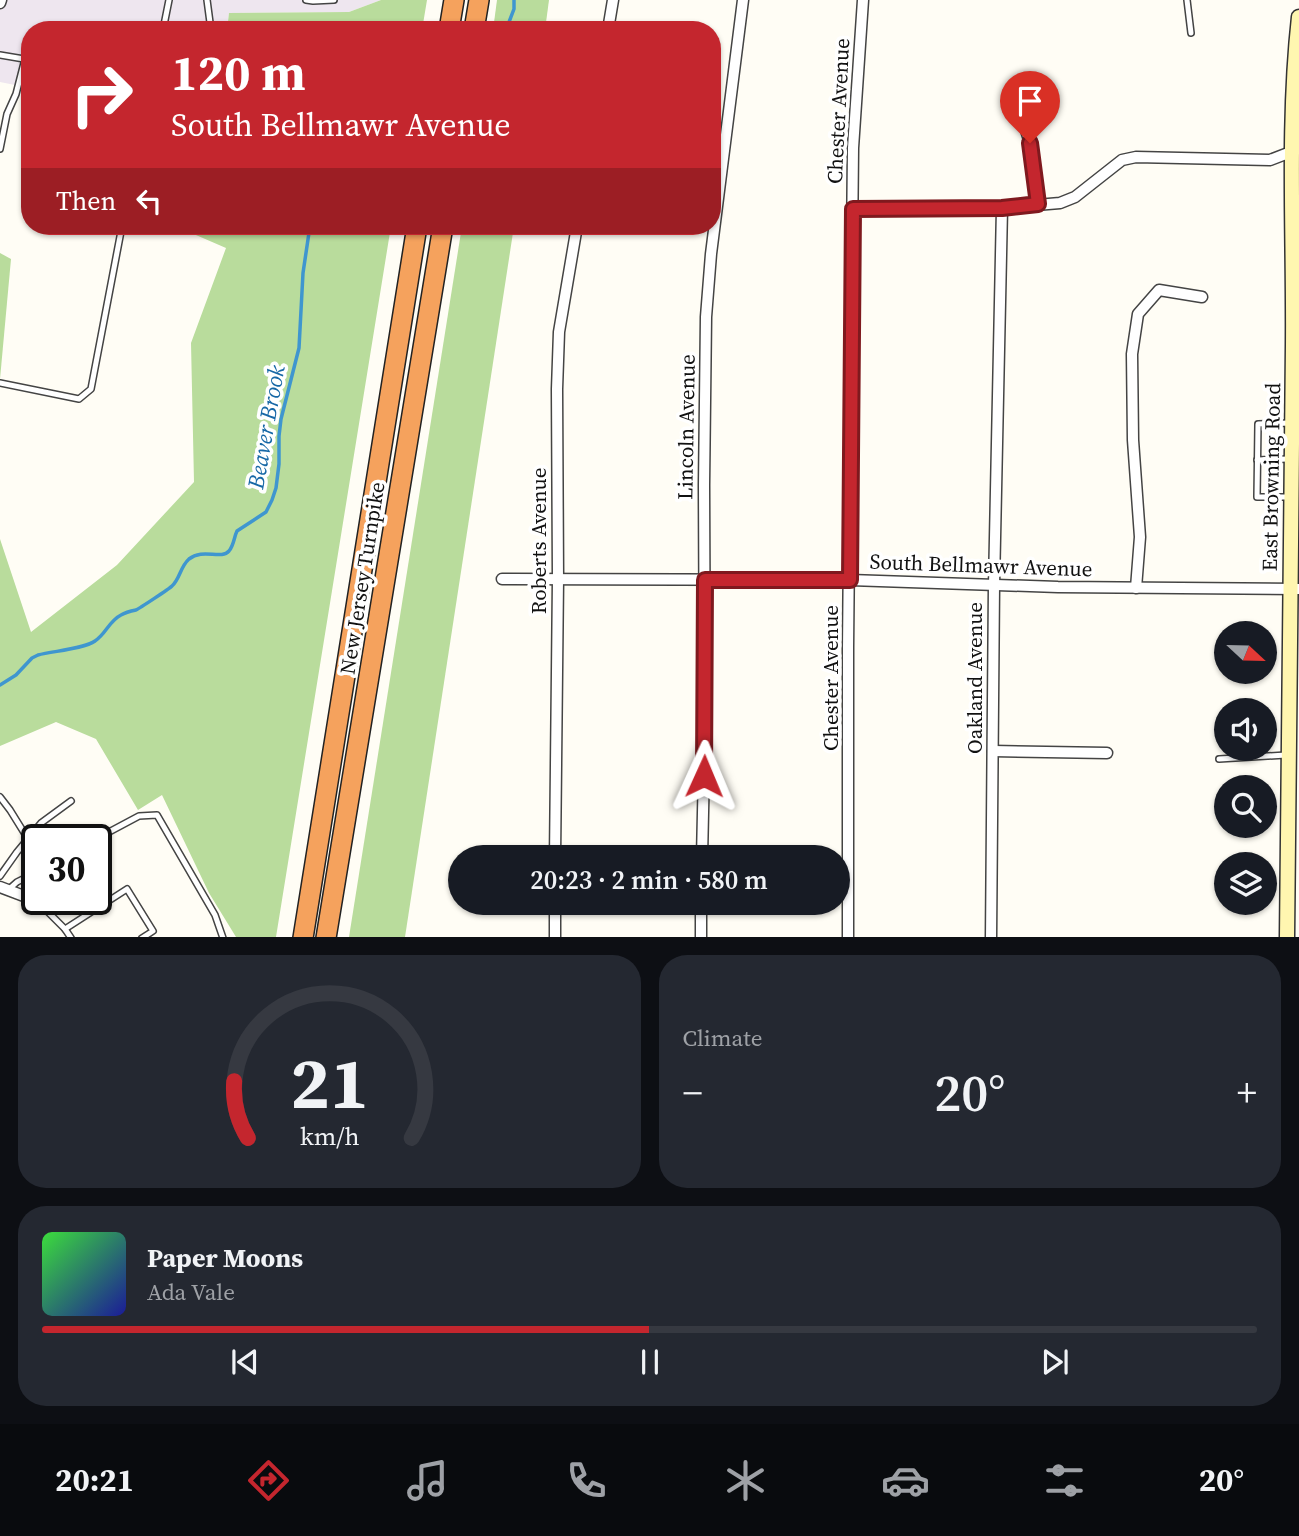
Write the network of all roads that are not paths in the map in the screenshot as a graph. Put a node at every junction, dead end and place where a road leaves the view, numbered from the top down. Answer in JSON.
{"nodes":[{"id":1,"x":169,"y":0,"type":"edge"},
{"id":2,"x":207,"y":0,"type":"edge"},
{"id":3,"x":306,"y":0,"type":"edge"},
{"id":4,"x":334,"y":0,"type":"edge"},
{"id":5,"x":454,"y":0,"type":"edge"},
{"id":6,"x":480,"y":0,"type":"edge"},
{"id":7,"x":613,"y":0,"type":"edge"},
{"id":8,"x":743,"y":0,"type":"edge"},
{"id":9,"x":863,"y":0,"type":"edge"},
{"id":10,"x":1187,"y":0,"type":"edge"},
{"id":11,"x":1299,"y":17,"type":"edge"},
{"id":12,"x":165,"y":21,"type":"edge"},
{"id":13,"x":210,"y":21,"type":"edge"},
{"id":14,"x":450,"y":21,"type":"edge"},
{"id":15,"x":475,"y":21,"type":"edge"},
{"id":16,"x":610,"y":21,"type":"edge"},
{"id":17,"x":1191,"y":33,"type":"dead end"},
{"id":18,"x":0,"y":55,"type":"edge"},
{"id":19,"x":21,"y":59,"type":"edge"},
{"id":20,"x":21,"y":79,"type":"edge"},
{"id":21,"x":1016,"y":109,"type":"dead end"},
{"id":22,"x":0,"y":149,"type":"edge"},
{"id":23,"x":1296,"y":150,"type":"edge"},
{"id":24,"x":721,"y":175,"type":"edge"},
{"id":25,"x":1038,"y":204,"type":"junction"},
{"id":26,"x":1002,"y":208,"type":"junction"},
{"id":27,"x":853,"y":209,"type":"junction"},
{"id":28,"x":120,"y":235,"type":"edge"},
{"id":29,"x":416,"y":235,"type":"edge"},
{"id":30,"x":442,"y":235,"type":"edge"},
{"id":31,"x":575,"y":235,"type":"edge"},
{"id":32,"x":713,"y":235,"type":"edge"},
{"id":33,"x":1202,"y":296,"type":"dead end"},
{"id":34,"x":1296,"y":313,"type":"edge"},
{"id":35,"x":0,"y":383,"type":"edge"},
{"id":36,"x":1296,"y":387,"type":"edge"},
{"id":37,"x":1292,"y":423,"type":"junction"},
{"id":38,"x":1292,"y":458,"type":"junction"},
{"id":39,"x":1257,"y":460,"type":"junction"},
{"id":40,"x":1294,"y":492,"type":"edge"},
{"id":41,"x":502,"y":579,"type":"dead end"},
{"id":42,"x":558,"y":579,"type":"junction"},
{"id":43,"x":705,"y":580,"type":"junction"},
{"id":44,"x":850,"y":580,"type":"junction"},
{"id":45,"x":994,"y":585,"type":"junction"},
{"id":46,"x":1136,"y":588,"type":"junction"},
{"id":47,"x":1295,"y":589,"type":"edge"},
{"id":48,"x":993,"y":751,"type":"junction"},
{"id":49,"x":1107,"y":752,"type":"dead end"},
{"id":50,"x":1289,"y":754,"type":"junction"},
{"id":51,"x":1277,"y":755,"type":"edge"},
{"id":52,"x":0,"y":797,"type":"edge"},
{"id":53,"x":71,"y":801,"type":"dead end"},
{"id":54,"x":40,"y":824,"type":"edge"},
{"id":55,"x":21,"y":828,"type":"edge"},
{"id":56,"x":112,"y":830,"type":"edge"},
{"id":57,"x":555,"y":845,"type":"edge"},
{"id":58,"x":702,"y":845,"type":"edge"},
{"id":59,"x":21,"y":848,"type":"edge"},
{"id":60,"x":0,"y":876,"type":"edge"},
{"id":61,"x":21,"y":880,"type":"edge"},
{"id":62,"x":4,"y":888,"type":"edge"},
{"id":63,"x":21,"y":895,"type":"edge"},
{"id":64,"x":51,"y":915,"type":"edge"},
{"id":65,"x":555,"y":915,"type":"edge"},
{"id":66,"x":701,"y":915,"type":"edge"},
{"id":67,"x":65,"y":929,"type":"junction"},
{"id":68,"x":71,"y":937,"type":"edge"},
{"id":69,"x":142,"y":937,"type":"edge"},
{"id":70,"x":223,"y":937,"type":"edge"},
{"id":71,"x":303,"y":937,"type":"edge"},
{"id":72,"x":326,"y":937,"type":"edge"},
{"id":73,"x":555,"y":937,"type":"edge"},
{"id":74,"x":701,"y":937,"type":"edge"},
{"id":75,"x":848,"y":937,"type":"edge"},
{"id":76,"x":991,"y":937,"type":"edge"},
{"id":77,"x":1287,"y":937,"type":"edge"}],
"edges":[{"from":1,"to":12,"type":"lane"},
{"from":2,"to":13,"type":"lane"},
{"from":3,"to":4,"type":"lane"},
{"from":5,"to":14,"type":"highway"},
{"from":6,"to":15,"type":"highway"},
{"from":7,"to":16,"type":"street"},
{"from":8,"to":24,"type":"street","name":"Lincoln Avenue"},
{"from":9,"to":27,"type":"street","name":"Chester Avenue"},
{"from":10,"to":17,"type":"lane"},
{"from":11,"to":23,"type":"main road","name":"East Browning Road"},
{"from":18,"to":19,"type":"lane"},
{"from":20,"to":22,"type":"lane"},
{"from":21,"to":25,"type":"street"},
{"from":23,"to":25,"type":"street"},
{"from":23,"to":34,"type":"main road","name":"East Browning Road"},
{"from":25,"to":26,"type":"street"},
{"from":26,"to":27,"type":"street"},
{"from":26,"to":45,"type":"street","name":"Oakland Avenue"},
{"from":27,"to":44,"type":"street","name":"Chester Avenue"},
{"from":28,"to":35,"type":"lane"},
{"from":29,"to":71,"type":"highway","name":"New Jersey Turnpike"},
{"from":30,"to":72,"type":"highway","name":"New Jersey Turnpike"},
{"from":31,"to":42,"type":"street","name":"Roberts Avenue"},
{"from":32,"to":43,"type":"street","name":"Lincoln Avenue"},
{"from":33,"to":46,"type":"street"},
{"from":34,"to":36,"type":"main road","name":"East Browning Road"},
{"from":36,"to":37,"type":"main road","name":"East Browning Road"},
{"from":37,"to":38,"type":"main road","name":"East Browning Road"},
{"from":37,"to":39,"type":"lane"},
{"from":38,"to":39,"type":"lane"},
{"from":38,"to":40,"type":"main road","name":"East Browning Road"},
{"from":39,"to":40,"type":"lane"},
{"from":40,"to":47,"type":"main road","name":"East Browning Road"},
{"from":41,"to":42,"type":"street","name":"South Bellmawr Avenue"},
{"from":42,"to":43,"type":"street","name":"South Bellmawr Avenue"},
{"from":42,"to":57,"type":"street","name":"Roberts Avenue"},
{"from":43,"to":44,"type":"street","name":"South Bellmawr Avenue"},
{"from":43,"to":58,"type":"street","name":"Lincoln Avenue"},
{"from":44,"to":45,"type":"street","name":"South Bellmawr Avenue"},
{"from":44,"to":75,"type":"street","name":"Chester Avenue"},
{"from":45,"to":46,"type":"street","name":"South Bellmawr Avenue"},
{"from":45,"to":48,"type":"street","name":"Oakland Avenue"},
{"from":46,"to":47,"type":"street","name":"South Bellmawr Avenue"},
{"from":47,"to":50,"type":"main road","name":"East Browning Road"},
{"from":48,"to":49,"type":"street"},
{"from":48,"to":76,"type":"street","name":"Oakland Avenue"},
{"from":50,"to":51,"type":"lane"},
{"from":50,"to":77,"type":"main road","name":"East Browning Road"},
{"from":52,"to":55,"type":"lane"},
{"from":53,"to":54,"type":"lane"},
{"from":56,"to":70,"type":"lane"},
{"from":59,"to":60,"type":"lane"},
{"from":61,"to":62,"type":"lane"},
{"from":62,"to":63,"type":"street"},
{"from":64,"to":67,"type":"lane"},
{"from":65,"to":73,"type":"street"},
{"from":66,"to":74,"type":"street"},
{"from":67,"to":68,"type":"lane"},
{"from":67,"to":69,"type":"lane"}]}
